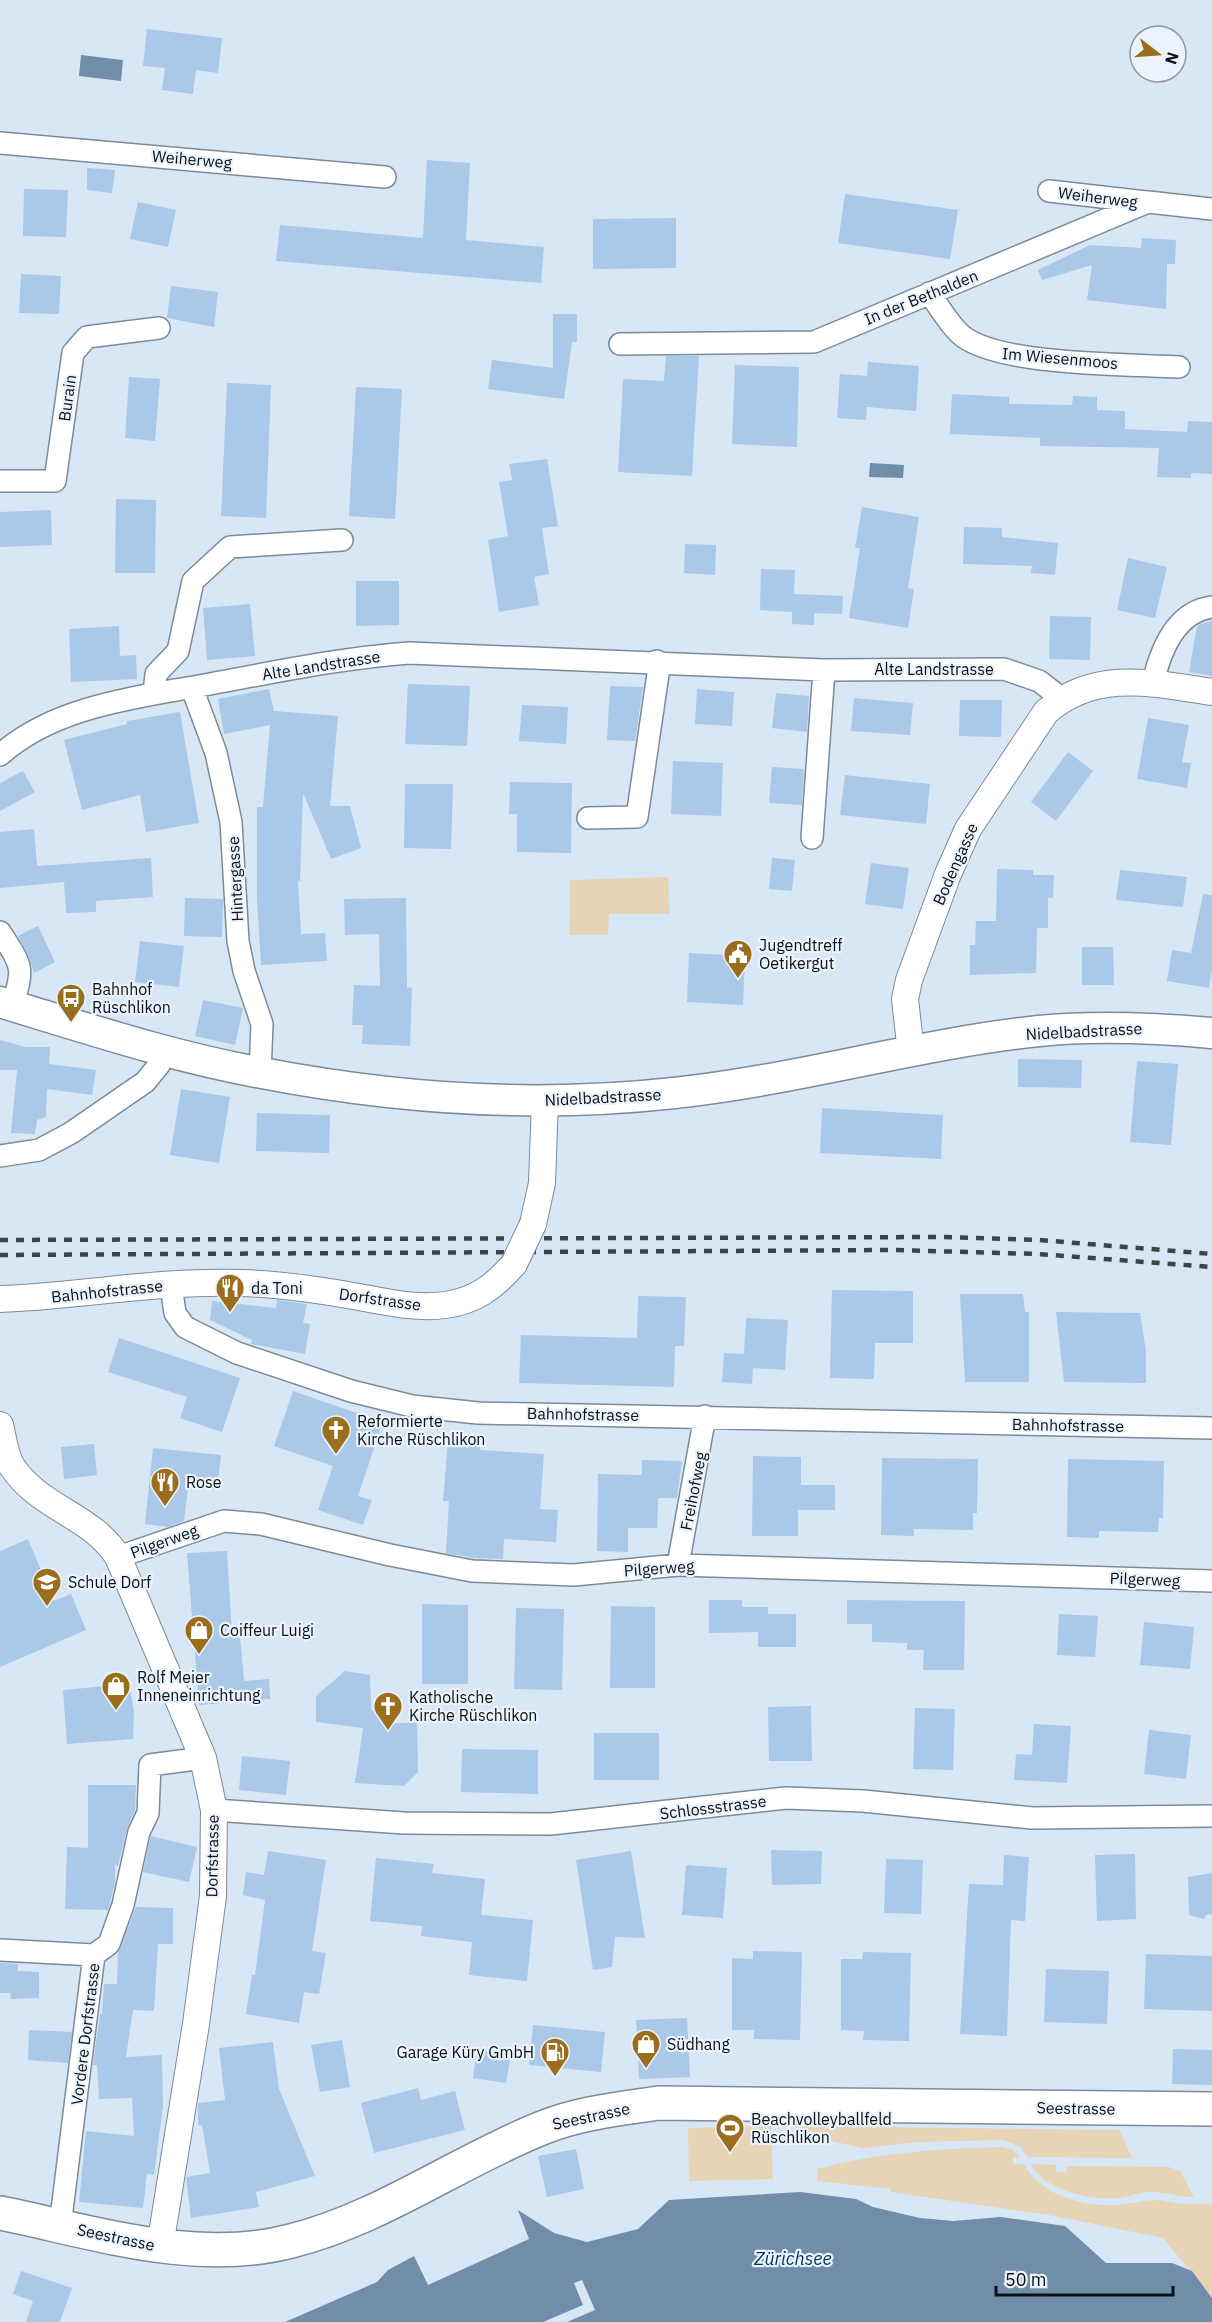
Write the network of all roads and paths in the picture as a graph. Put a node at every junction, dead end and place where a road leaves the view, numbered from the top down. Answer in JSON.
{"nodes":[{"id":1,"x":0,"y":143,"type":"edge"},
{"id":2,"x":385,"y":177,"type":"dead end"},
{"id":3,"x":1049,"y":191,"type":"dead end"},
{"id":4,"x":1148,"y":202,"type":"junction"},
{"id":5,"x":1212,"y":209,"type":"edge"},
{"id":6,"x":929,"y":293,"type":"junction"},
{"id":7,"x":159,"y":328,"type":"dead end"},
{"id":8,"x":620,"y":344,"type":"dead end"},
{"id":9,"x":1179,"y":367,"type":"dead end"},
{"id":10,"x":0,"y":481,"type":"edge"},
{"id":11,"x":342,"y":540,"type":"dead end"},
{"id":12,"x":1212,"y":608,"type":"edge"},
{"id":13,"x":657,"y":661,"type":"junction"},
{"id":14,"x":824,"y":670,"type":"junction"},
{"id":15,"x":1153,"y":683,"type":"junction"},
{"id":16,"x":192,"y":688,"type":"junction"},
{"id":17,"x":1212,"y":692,"type":"edge"},
{"id":18,"x":154,"y":694,"type":"junction"},
{"id":19,"x":1061,"y":698,"type":"junction"},
{"id":20,"x":1,"y":750,"type":"edge"},
{"id":21,"x":588,"y":818,"type":"dead end"},
{"id":22,"x":812,"y":838,"type":"dead end"},
{"id":23,"x":0,"y":932,"type":"edge"},
{"id":24,"x":6,"y":1004,"type":"edge"},
{"id":25,"x":1212,"y":1033,"type":"edge"},
{"id":26,"x":165,"y":1051,"type":"junction"},
{"id":27,"x":911,"y":1053,"type":"junction"},
{"id":28,"x":261,"y":1073,"type":"junction"},
{"id":29,"x":545,"y":1100,"type":"junction"},
{"id":30,"x":1,"y":1151,"type":"edge"},
{"id":31,"x":171,"y":1285,"type":"junction"},
{"id":32,"x":0,"y":1299,"type":"edge"},
{"id":33,"x":705,"y":1416,"type":"junction"},
{"id":34,"x":0,"y":1425,"type":"edge"},
{"id":35,"x":1212,"y":1428,"type":"edge"},
{"id":36,"x":118,"y":1557,"type":"junction"},
{"id":37,"x":678,"y":1564,"type":"junction"},
{"id":38,"x":1212,"y":1581,"type":"edge"},
{"id":39,"x":203,"y":1758,"type":"junction"},
{"id":40,"x":214,"y":1810,"type":"junction"},
{"id":41,"x":1212,"y":1816,"type":"edge"},
{"id":42,"x":0,"y":1950,"type":"edge"},
{"id":43,"x":94,"y":1955,"type":"junction"},
{"id":44,"x":1212,"y":2109,"type":"edge"},
{"id":45,"x":0,"y":2213,"type":"edge"},
{"id":46,"x":60,"y":2226,"type":"junction"},
{"id":47,"x":160,"y":2246,"type":"junction"}],
"edges":[{"from":1,"to":2,"type":"street","name":"Weiherweg"},
{"from":3,"to":4,"type":"street","name":"Weiherweg"},
{"from":4,"to":5,"type":"street","name":"In der Bethalden"},
{"from":4,"to":6,"type":"street","name":"In der Bethalden"},
{"from":6,"to":8,"type":"street","name":"In der Bethalden"},
{"from":6,"to":9,"type":"street","name":"Im Wiesenmoos"},
{"from":7,"to":10,"type":"street","name":"Burain"},
{"from":11,"to":18,"type":"street"},
{"from":12,"to":15,"type":"street"},
{"from":13,"to":14,"type":"street","name":"Alte Landstrasse"},
{"from":13,"to":16,"type":"street","name":"Alte Landstrasse"},
{"from":13,"to":21,"type":"street"},
{"from":14,"to":19,"type":"street","name":"Alte Landstrasse"},
{"from":14,"to":22,"type":"street"},
{"from":15,"to":17,"type":"street"},
{"from":15,"to":19,"type":"street"},
{"from":16,"to":18,"type":"street","name":"Alte Landstrasse"},
{"from":16,"to":28,"type":"street","name":"Hintergasse"},
{"from":18,"to":20,"type":"street","name":"Alte Landstrasse"},
{"from":19,"to":27,"type":"street","name":"Bodengasse"},
{"from":23,"to":24,"type":"street"},
{"from":24,"to":26,"type":"main road","name":"Nidelbadstrasse"},
{"from":25,"to":27,"type":"main road","name":"Nidelbadstrasse"},
{"from":26,"to":28,"type":"main road","name":"Nidelbadstrasse"},
{"from":26,"to":30,"type":"street"},
{"from":27,"to":29,"type":"main road","name":"Nidelbadstrasse"},
{"from":28,"to":29,"type":"main road","name":"Nidelbadstrasse"},
{"from":29,"to":31,"type":"street","name":"Dorfstrasse","bridge":true},
{"from":31,"to":32,"type":"street","name":"Bahnhofstrasse"},
{"from":31,"to":33,"type":"street","name":"Bahnhofstrasse"},
{"from":33,"to":35,"type":"street","name":"Bahnhofstrasse"},
{"from":33,"to":37,"type":"street","name":"Freihofweg"},
{"from":34,"to":36,"type":"street","name":"Dorfstrasse"},
{"from":36,"to":37,"type":"street","name":"Pilgerweg"},
{"from":36,"to":39,"type":"street","name":"Dorfstrasse"},
{"from":37,"to":38,"type":"street","name":"Pilgerweg"},
{"from":39,"to":40,"type":"street","name":"Dorfstrasse"},
{"from":39,"to":43,"type":"street","name":"Vordere Dorfstrasse"},
{"from":40,"to":41,"type":"street","name":"Schlossstrasse"},
{"from":40,"to":47,"type":"street","name":"Dorfstrasse"},
{"from":42,"to":43,"type":"street"},
{"from":43,"to":46,"type":"street","name":"Vordere Dorfstrasse"},
{"from":44,"to":47,"type":"main road","name":"Seestrasse"},
{"from":45,"to":46,"type":"main road","name":"Seestrasse"},
{"from":46,"to":47,"type":"main road","name":"Seestrasse"}]}
